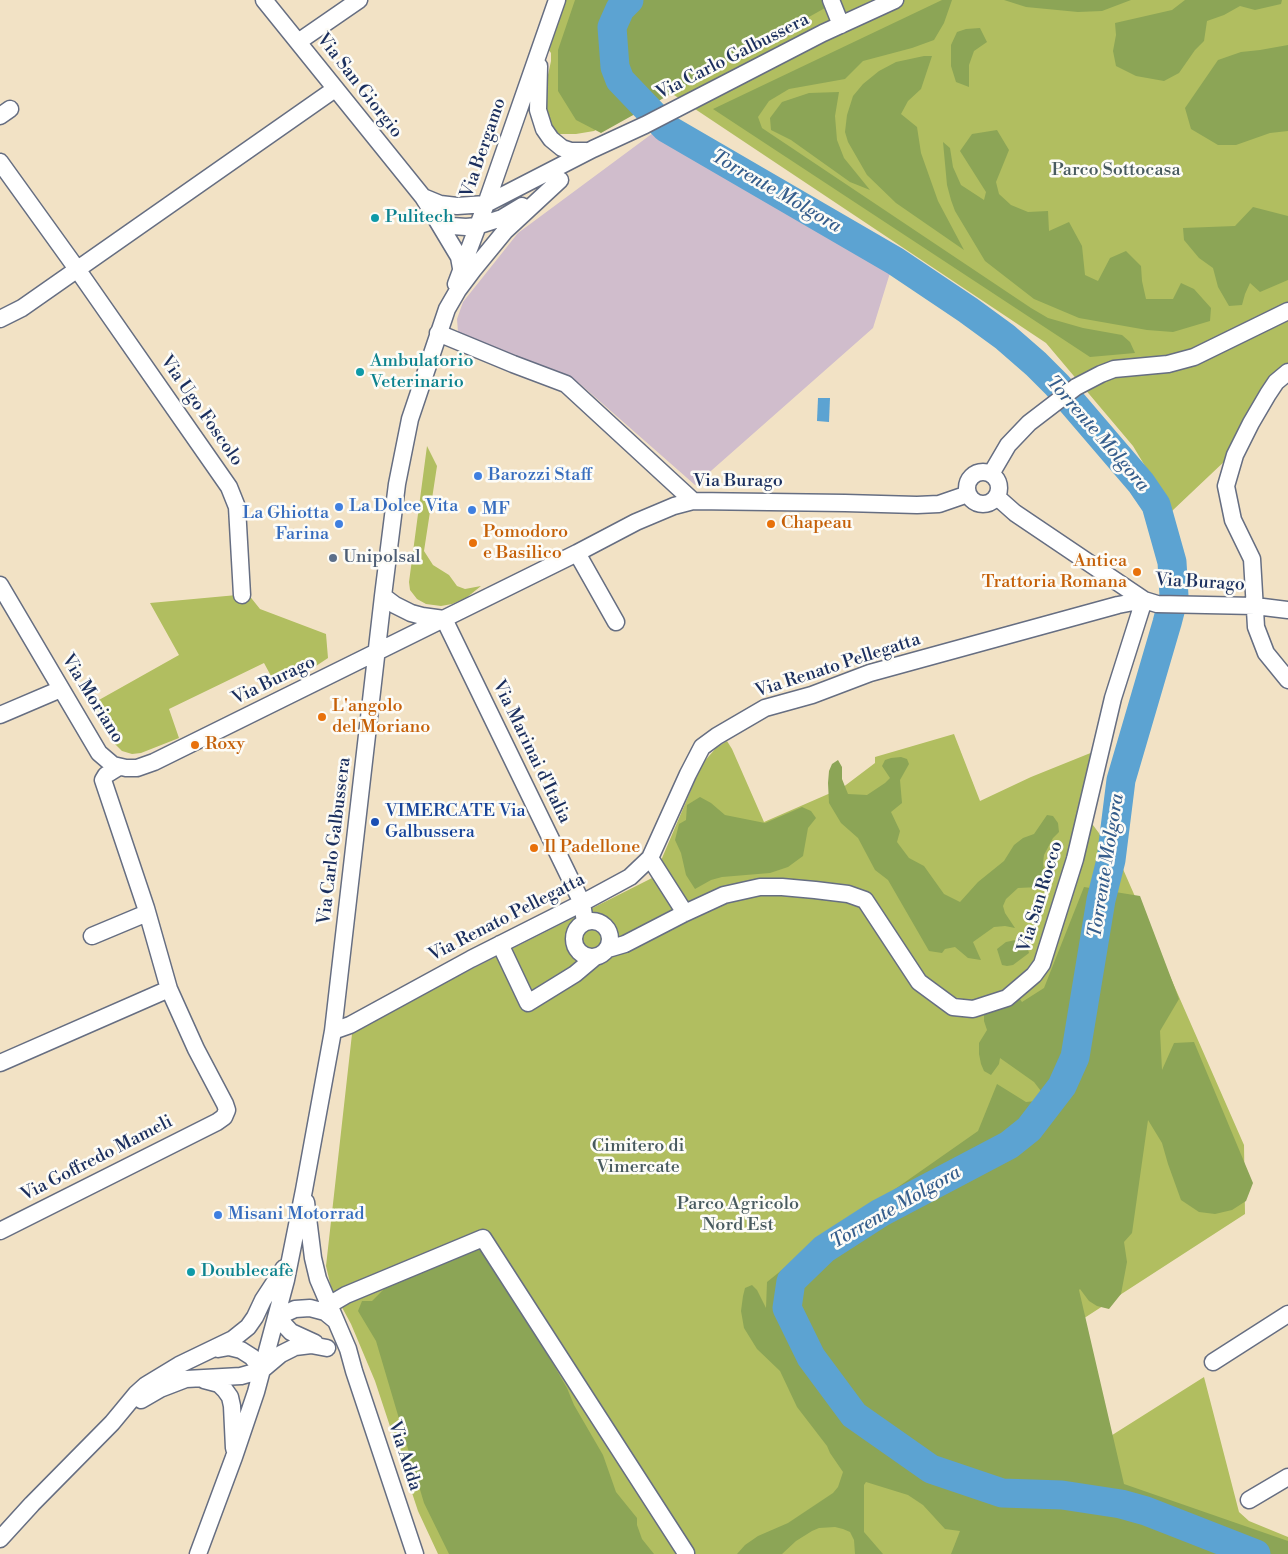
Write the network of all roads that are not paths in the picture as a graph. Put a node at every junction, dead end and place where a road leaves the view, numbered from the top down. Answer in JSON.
{"nodes":[{"id":1,"x":264,"y":0,"type":"edge"},
{"id":2,"x":359,"y":0,"type":"edge"},
{"id":3,"x":557,"y":0,"type":"edge"},
{"id":4,"x":831,"y":0,"type":"edge"},
{"id":5,"x":895,"y":0,"type":"edge"},
{"id":6,"x":841,"y":25,"type":"junction"},
{"id":7,"x":298,"y":42,"type":"junction"},
{"id":8,"x":540,"y":46,"type":"junction"},
{"id":9,"x":335,"y":89,"type":"junction"},
{"id":10,"x":645,"y":126,"type":"junction"},
{"id":11,"x":593,"y":149,"type":"junction"},
{"id":12,"x":0,"y":162,"type":"edge"},
{"id":13,"x":560,"y":180,"type":"junction"},
{"id":14,"x":422,"y":198,"type":"junction"},
{"id":15,"x":486,"y":204,"type":"junction"},
{"id":16,"x":433,"y":213,"type":"junction"},
{"id":17,"x":477,"y":226,"type":"junction"},
{"id":18,"x":461,"y":268,"type":"junction"},
{"id":19,"x":77,"y":269,"type":"junction"},
{"id":20,"x":447,"y":309,"type":"junction"},
{"id":21,"x":1288,"y":311,"type":"edge"},
{"id":22,"x":0,"y":319,"type":"edge"},
{"id":23,"x":438,"y":333,"type":"junction"},
{"id":24,"x":1288,"y":372,"type":"edge"},
{"id":25,"x":991,"y":474,"type":"junction"},
{"id":26,"x":968,"y":494,"type":"junction"},
{"id":27,"x":997,"y":497,"type":"junction"},
{"id":28,"x":693,"y":501,"type":"junction"},
{"id":29,"x":577,"y":553,"type":"junction"},
{"id":30,"x":0,"y":585,"type":"edge"},
{"id":31,"x":242,"y":595,"type":"dead end"},
{"id":32,"x":383,"y":596,"type":"junction"},
{"id":33,"x":1150,"y":602,"type":"junction"},
{"id":34,"x":1255,"y":606,"type":"junction"},
{"id":35,"x":1288,"y":610,"type":"edge"},
{"id":36,"x":444,"y":619,"type":"junction"},
{"id":37,"x":616,"y":622,"type":"dead end"},
{"id":38,"x":377,"y":652,"type":"junction"},
{"id":39,"x":1288,"y":680,"type":"edge"},
{"id":40,"x":61,"y":689,"type":"junction"},
{"id":41,"x":0,"y":715,"type":"edge"},
{"id":42,"x":119,"y":767,"type":"junction"},
{"id":43,"x":650,"y":858,"type":"junction"},
{"id":44,"x":582,"y":903,"type":"junction"},
{"id":45,"x":148,"y":913,"type":"junction"},
{"id":46,"x":685,"y":913,"type":"junction"},
{"id":47,"x":585,"y":922,"type":"junction"},
{"id":48,"x":92,"y":936,"type":"dead end"},
{"id":49,"x":500,"y":944,"type":"junction"},
{"id":50,"x":601,"y":954,"type":"junction"},
{"id":51,"x":169,"y":989,"type":"junction"},
{"id":52,"x":333,"y":1031,"type":"junction"},
{"id":53,"x":0,"y":1063,"type":"edge"},
{"id":54,"x":212,"y":1124,"type":"joint"},
{"id":55,"x":304,"y":1190,"type":"junction"},
{"id":56,"x":0,"y":1230,"type":"edge"},
{"id":57,"x":291,"y":1258,"type":"junction"},
{"id":58,"x":329,"y":1304,"type":"junction"},
{"id":59,"x":1288,"y":1314,"type":"edge"},
{"id":60,"x":277,"y":1317,"type":"junction"},
{"id":61,"x":336,"y":1321,"type":"junction"},
{"id":62,"x":327,"y":1348,"type":"junction"},
{"id":63,"x":198,"y":1355,"type":"junction"},
{"id":64,"x":1213,"y":1362,"type":"dead end"},
{"id":65,"x":262,"y":1370,"type":"junction"},
{"id":66,"x":354,"y":1371,"type":"junction"},
{"id":67,"x":194,"y":1378,"type":"junction"},
{"id":68,"x":112,"y":1423,"type":"junction"},
{"id":69,"x":234,"y":1458,"type":"junction"},
{"id":70,"x":1288,"y":1476,"type":"edge"},
{"id":71,"x":1249,"y":1500,"type":"dead end"},
{"id":72,"x":0,"y":1539,"type":"edge"},
{"id":73,"x":686,"y":1553,"type":"dead end"},
{"id":74,"x":198,"y":1554,"type":"edge"},
{"id":75,"x":416,"y":1554,"type":"edge"}],
"edges":[{"from":1,"to":7,"type":"street","name":"Via San Giorgio"},
{"from":2,"to":7,"type":"street"},
{"from":3,"to":8,"type":"street","name":"Via Bergamo"},
{"from":4,"to":6,"type":"street"},
{"from":5,"to":6,"type":"street","name":"Via Carlo Galbussera"},
{"from":6,"to":10,"type":"street","name":"Via Carlo Galbussera"},
{"from":7,"to":9,"type":"street","name":"Via San Giorgio"},
{"from":8,"to":11,"type":"street","name":"Via Carlo Galbussera"},
{"from":8,"to":15,"type":"street","name":"Via Bergamo"},
{"from":9,"to":14,"type":"street","name":"Via San Giorgio"},
{"from":9,"to":19,"type":"street"},
{"from":10,"to":11,"type":"street","name":"Via Carlo Galbussera"},
{"from":10,"to":13,"type":"street","name":"Via Carlo Galbussera"},
{"from":11,"to":15,"type":"street","name":"Via Carlo Galbussera"},
{"from":12,"to":19,"type":"street","name":"Via Ugo Foscolo"},
{"from":13,"to":17,"type":"street","name":"Via Carlo Galbussera"},
{"from":13,"to":20,"type":"street","name":"Via Carlo Galbussera"},
{"from":14,"to":15,"type":"street"},
{"from":14,"to":16,"type":"street","name":"Via San Giorgio"},
{"from":15,"to":17,"type":"street","name":"Via Bergamo"},
{"from":16,"to":17,"type":"street","name":"Via San Giorgio"},
{"from":16,"to":18,"type":"street","name":"Via San Giorgio"},
{"from":17,"to":18,"type":"street","name":"Via Bergamo"},
{"from":18,"to":20,"type":"street","name":"Via Bergamo"},
{"from":19,"to":22,"type":"street"},
{"from":19,"to":31,"type":"street","name":"Via Ugo Foscolo"},
{"from":20,"to":23,"type":"street","name":"Via Carlo Galbussera"},
{"from":21,"to":25,"type":"street"},
{"from":23,"to":28,"type":"street"},
{"from":23,"to":32,"type":"street","name":"Via Carlo Galbussera"},
{"from":24,"to":34,"type":"street"},
{"from":25,"to":26,"type":"street"},
{"from":25,"to":27,"type":"street"},
{"from":26,"to":27,"type":"street"},
{"from":26,"to":28,"type":"street","name":"Via Burago"},
{"from":27,"to":33,"type":"street","name":"Via Burago"},
{"from":28,"to":29,"type":"street","name":"Via Burago"},
{"from":29,"to":36,"type":"street","name":"Via Burago"},
{"from":29,"to":37,"type":"street"},
{"from":30,"to":40,"type":"street","name":"Via Moriano"},
{"from":32,"to":36,"type":"street"},
{"from":32,"to":38,"type":"street","name":"Via Carlo Galbussera"},
{"from":33,"to":34,"type":"street","name":"Via Burago"},
{"from":33,"to":43,"type":"street","name":"Via Renato Pellegatta"},
{"from":33,"to":46,"type":"street","name":"Via San Rocco"},
{"from":34,"to":35,"type":"street","name":"Via Burago"},
{"from":34,"to":39,"type":"street"},
{"from":36,"to":38,"type":"street","name":"Via Burago"},
{"from":36,"to":44,"type":"street","name":"Via Marinai d'Italia"},
{"from":38,"to":42,"type":"street","name":"Via Burago"},
{"from":38,"to":52,"type":"street","name":"Via Carlo Galbussera"},
{"from":40,"to":41,"type":"street"},
{"from":40,"to":42,"type":"street","name":"Via Moriano"},
{"from":42,"to":45,"type":"street","name":"Via Moriano"},
{"from":43,"to":44,"type":"street","name":"Via Renato Pellegatta"},
{"from":43,"to":46,"type":"street"},
{"from":44,"to":47,"type":"street","name":"Via Marinai d'Italia"},
{"from":44,"to":49,"type":"street","name":"Via Renato Pellegatta"},
{"from":45,"to":48,"type":"street"},
{"from":45,"to":51,"type":"street","name":"Via Moriano"},
{"from":46,"to":50,"type":"street","name":"Via San Rocco"},
{"from":47,"to":50,"type":"street"},
{"from":47,"to":50,"type":"street"},
{"from":49,"to":50,"type":"street","name":"Via San Rocco"},
{"from":49,"to":52,"type":"street","name":"Via Renato Pellegatta"},
{"from":51,"to":53,"type":"street"},
{"from":51,"to":54,"type":"street","name":"Via Moriano"},
{"from":52,"to":55,"type":"street","name":"Via Carlo Galbussera"},
{"from":54,"to":56,"type":"street","name":"Via Goffredo Mameli"},
{"from":55,"to":57,"type":"street","name":"Via Carlo Galbussera"},
{"from":55,"to":58,"type":"street","name":"Via Adda"},
{"from":57,"to":60,"type":"street","name":"Via Carlo Galbussera"},
{"from":57,"to":63,"type":"street"},
{"from":58,"to":61,"type":"street","name":"Via Adda"},
{"from":58,"to":73,"type":"street"},
{"from":59,"to":64,"type":"street"},
{"from":60,"to":61,"type":"street"},
{"from":60,"to":62,"type":"street","name":"Via Adda"},
{"from":60,"to":65,"type":"street","name":"Via Carlo Galbussera"},
{"from":61,"to":66,"type":"street","name":"Via Adda"},
{"from":62,"to":65,"type":"street"},
{"from":62,"to":66,"type":"street","name":"Via Adda"},
{"from":63,"to":65,"type":"street"},
{"from":63,"to":68,"type":"street"},
{"from":65,"to":67,"type":"street"},
{"from":65,"to":69,"type":"street","name":"Via Carlo Galbussera"},
{"from":66,"to":75,"type":"street","name":"Via Adda"},
{"from":67,"to":68,"type":"street"},
{"from":67,"to":69,"type":"street"},
{"from":68,"to":72,"type":"street"},
{"from":69,"to":74,"type":"street","name":"Via Carlo Galbussera"},
{"from":70,"to":71,"type":"street"}]}
